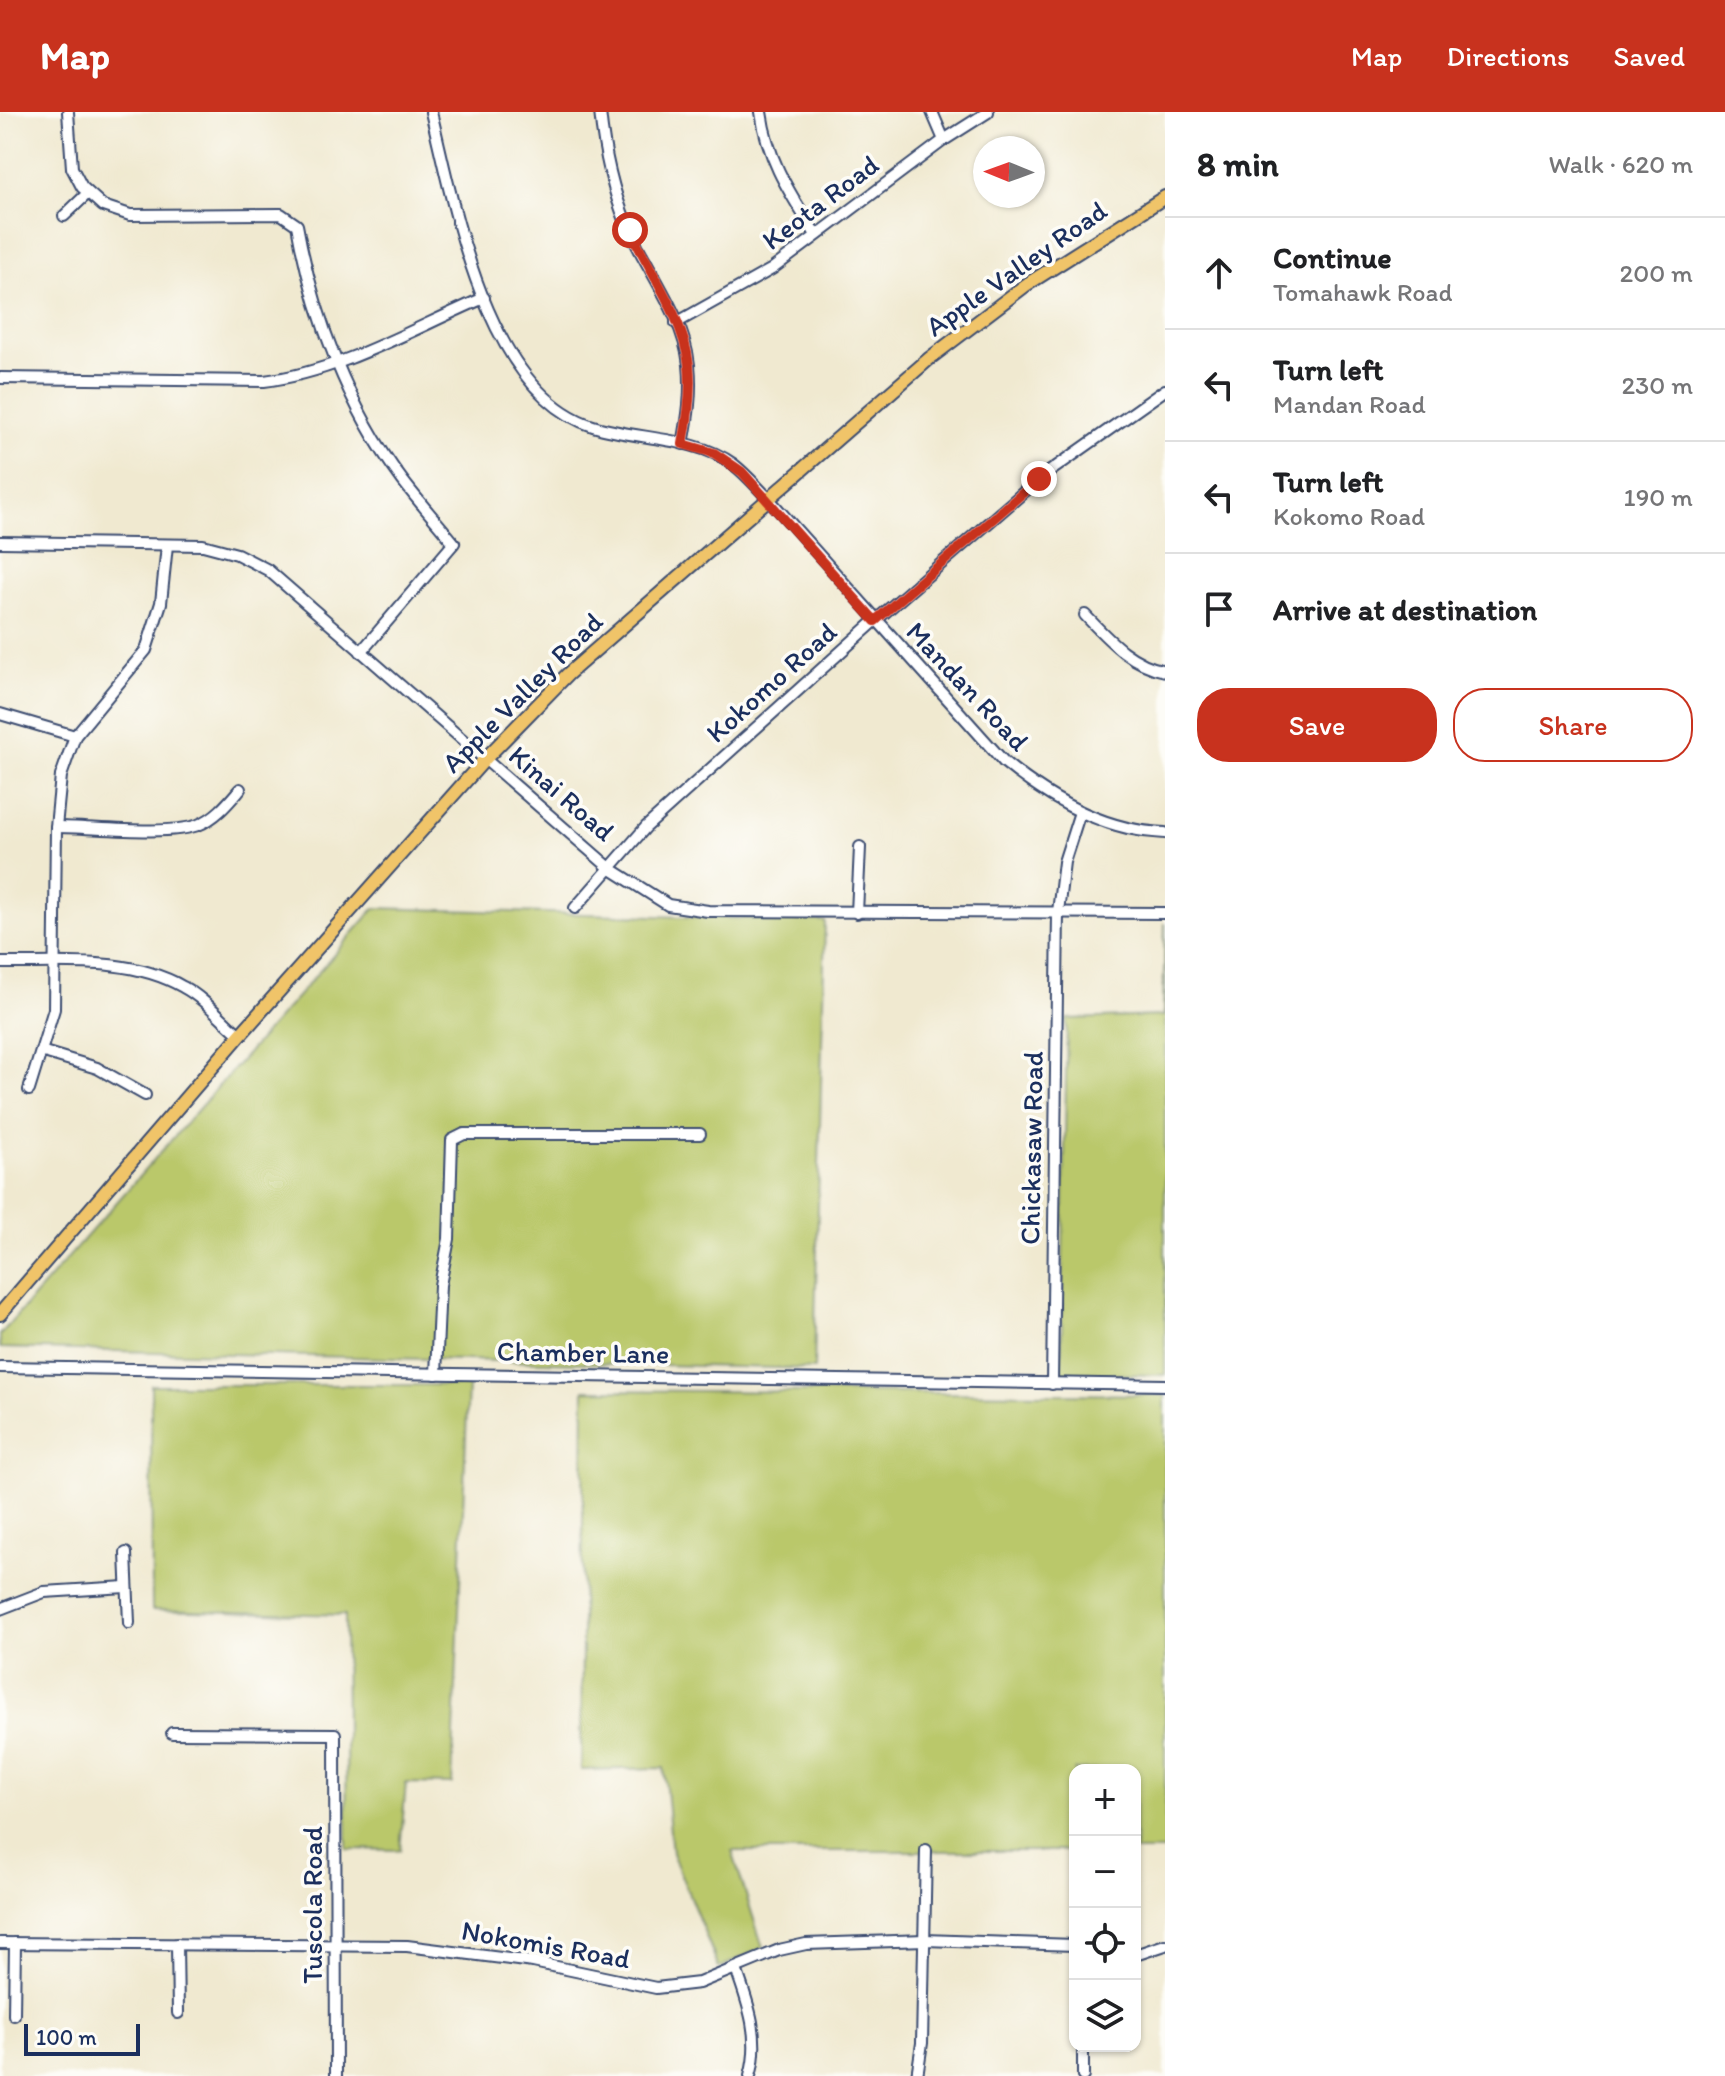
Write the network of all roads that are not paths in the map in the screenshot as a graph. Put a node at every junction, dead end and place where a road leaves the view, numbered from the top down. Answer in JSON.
{"nodes":[{"id":1,"x":68,"y":112,"type":"edge"},
{"id":2,"x":431,"y":112,"type":"edge"},
{"id":3,"x":600,"y":112,"type":"edge"},
{"id":4,"x":761,"y":112,"type":"edge"},
{"id":5,"x":932,"y":112,"type":"edge"},
{"id":6,"x":988,"y":112,"type":"edge"},
{"id":7,"x":944,"y":140,"type":"junction"},
{"id":8,"x":88,"y":193,"type":"junction"},
{"id":9,"x":1165,"y":197,"type":"edge"},
{"id":10,"x":64,"y":216,"type":"dead end"},
{"id":11,"x":816,"y":235,"type":"junction"},
{"id":12,"x":484,"y":298,"type":"junction"},
{"id":13,"x":676,"y":323,"type":"junction"},
{"id":14,"x":336,"y":362,"type":"junction"},
{"id":15,"x":0,"y":378,"type":"edge"},
{"id":16,"x":1165,"y":390,"type":"edge"},
{"id":17,"x":683,"y":444,"type":"junction"},
{"id":18,"x":768,"y":498,"type":"junction"},
{"id":19,"x":0,"y":542,"type":"edge"},
{"id":20,"x":167,"y":545,"type":"junction"},
{"id":21,"x":1085,"y":615,"type":"dead end"},
{"id":22,"x":875,"y":621,"type":"junction"},
{"id":23,"x":361,"y":652,"type":"junction"},
{"id":24,"x":1165,"y":671,"type":"edge"},
{"id":25,"x":0,"y":714,"type":"edge"},
{"id":26,"x":75,"y":736,"type":"junction"},
{"id":27,"x":486,"y":758,"type":"junction"},
{"id":28,"x":240,"y":789,"type":"dead end"},
{"id":29,"x":1080,"y":812,"type":"junction"},
{"id":30,"x":56,"y":827,"type":"junction"},
{"id":31,"x":1165,"y":833,"type":"edge"},
{"id":32,"x":860,"y":847,"type":"dead end"},
{"id":33,"x":611,"y":869,"type":"junction"},
{"id":34,"x":575,"y":908,"type":"dead end"},
{"id":35,"x":1058,"y":912,"type":"junction"},
{"id":36,"x":857,"y":913,"type":"junction"},
{"id":37,"x":1165,"y":913,"type":"edge"},
{"id":38,"x":0,"y":963,"type":"edge"},
{"id":39,"x":54,"y":964,"type":"junction"},
{"id":40,"x":240,"y":1035,"type":"junction"},
{"id":41,"x":44,"y":1052,"type":"junction"},
{"id":42,"x":29,"y":1090,"type":"dead end"},
{"id":43,"x":145,"y":1095,"type":"dead end"},
{"id":44,"x":700,"y":1134,"type":"dead end"},
{"id":45,"x":0,"y":1314,"type":"edge"},
{"id":46,"x":0,"y":1367,"type":"edge"},
{"id":47,"x":436,"y":1374,"type":"junction"},
{"id":48,"x":1052,"y":1384,"type":"junction"},
{"id":49,"x":1165,"y":1385,"type":"edge"},
{"id":50,"x":126,"y":1553,"type":"dead end"},
{"id":51,"x":126,"y":1587,"type":"junction"},
{"id":52,"x":0,"y":1609,"type":"edge"},
{"id":53,"x":129,"y":1623,"type":"dead end"},
{"id":54,"x":172,"y":1733,"type":"dead end"},
{"id":55,"x":926,"y":1850,"type":"dead end"},
{"id":56,"x":925,"y":1940,"type":"junction"},
{"id":57,"x":0,"y":1943,"type":"edge"},
{"id":58,"x":15,"y":1943,"type":"junction"},
{"id":59,"x":177,"y":1944,"type":"junction"},
{"id":60,"x":1069,"y":1945,"type":"edge"},
{"id":61,"x":1165,"y":1945,"type":"edge"},
{"id":62,"x":336,"y":1947,"type":"junction"},
{"id":63,"x":1141,"y":1953,"type":"edge"},
{"id":64,"x":736,"y":1969,"type":"junction"},
{"id":65,"x":178,"y":2013,"type":"dead end"},
{"id":66,"x":14,"y":2015,"type":"dead end"},
{"id":67,"x":1083,"y":2052,"type":"edge"},
{"id":68,"x":336,"y":2076,"type":"edge"},
{"id":69,"x":750,"y":2076,"type":"edge"},
{"id":70,"x":917,"y":2076,"type":"edge"},
{"id":71,"x":1083,"y":2076,"type":"edge"}],
"edges":[{"from":1,"to":8,"type":"street"},
{"from":2,"to":12,"type":"street","name":"Mandan Road"},
{"from":3,"to":13,"type":"street"},
{"from":4,"to":11,"type":"street"},
{"from":5,"to":7,"type":"street"},
{"from":6,"to":7,"type":"street","name":"Keota Road"},
{"from":7,"to":11,"type":"street","name":"Keota Road"},
{"from":8,"to":10,"type":"street"},
{"from":8,"to":14,"type":"street"},
{"from":9,"to":18,"type":"main road","name":"Apple Valley Road"},
{"from":11,"to":13,"type":"street","name":"Keota Road"},
{"from":12,"to":14,"type":"street"},
{"from":12,"to":17,"type":"street","name":"Mandan Road"},
{"from":13,"to":17,"type":"street"},
{"from":14,"to":15,"type":"street"},
{"from":14,"to":23,"type":"street"},
{"from":16,"to":22,"type":"street","name":"Kokomo Road"},
{"from":17,"to":18,"type":"street","name":"Mandan Road"},
{"from":18,"to":22,"type":"street","name":"Mandan Road"},
{"from":18,"to":27,"type":"main road","name":"Apple Valley Road"},
{"from":19,"to":20,"type":"street","name":"Kinai Road"},
{"from":20,"to":23,"type":"street","name":"Kinai Road"},
{"from":20,"to":26,"type":"street"},
{"from":21,"to":24,"type":"street"},
{"from":22,"to":29,"type":"street","name":"Mandan Road"},
{"from":22,"to":33,"type":"street","name":"Kokomo Road"},
{"from":23,"to":27,"type":"street","name":"Kinai Road"},
{"from":25,"to":26,"type":"street"},
{"from":26,"to":30,"type":"street"},
{"from":27,"to":33,"type":"street","name":"Kinai Road"},
{"from":27,"to":40,"type":"main road","name":"Apple Valley Road"},
{"from":28,"to":30,"type":"street"},
{"from":29,"to":31,"type":"street","name":"Mandan Road"},
{"from":29,"to":35,"type":"street"},
{"from":30,"to":39,"type":"street"},
{"from":32,"to":36,"type":"street"},
{"from":33,"to":34,"type":"street","name":"Kokomo Road"},
{"from":33,"to":36,"type":"street","name":"Kinai Road"},
{"from":35,"to":36,"type":"street","name":"Kinai Road"},
{"from":35,"to":37,"type":"street","name":"Kinai Road"},
{"from":35,"to":48,"type":"street","name":"Chickasaw Road"},
{"from":38,"to":39,"type":"street"},
{"from":39,"to":40,"type":"street"},
{"from":39,"to":41,"type":"street"},
{"from":40,"to":45,"type":"main road","name":"Apple Valley Road"},
{"from":41,"to":42,"type":"street"},
{"from":41,"to":43,"type":"street"},
{"from":44,"to":47,"type":"street"},
{"from":46,"to":47,"type":"street","name":"Chamber Lane"},
{"from":47,"to":48,"type":"street","name":"Chamber Lane"},
{"from":48,"to":49,"type":"street","name":"Chamber Lane"},
{"from":50,"to":51,"type":"street"},
{"from":51,"to":52,"type":"street"},
{"from":51,"to":53,"type":"street"},
{"from":54,"to":62,"type":"street","name":"Tuscola Road"},
{"from":55,"to":56,"type":"street"},
{"from":56,"to":60,"type":"street","name":"Nokomis Road"},
{"from":56,"to":64,"type":"street","name":"Nokomis Road"},
{"from":56,"to":70,"type":"street"},
{"from":57,"to":58,"type":"street","name":"Nokomis Road"},
{"from":58,"to":59,"type":"street","name":"Nokomis Road"},
{"from":58,"to":66,"type":"street"},
{"from":59,"to":62,"type":"street","name":"Nokomis Road"},
{"from":59,"to":65,"type":"street"},
{"from":61,"to":63,"type":"street"},
{"from":62,"to":64,"type":"street","name":"Nokomis Road"},
{"from":62,"to":68,"type":"street","name":"Tuscola Road"},
{"from":64,"to":69,"type":"street"},
{"from":67,"to":71,"type":"street"}]}
